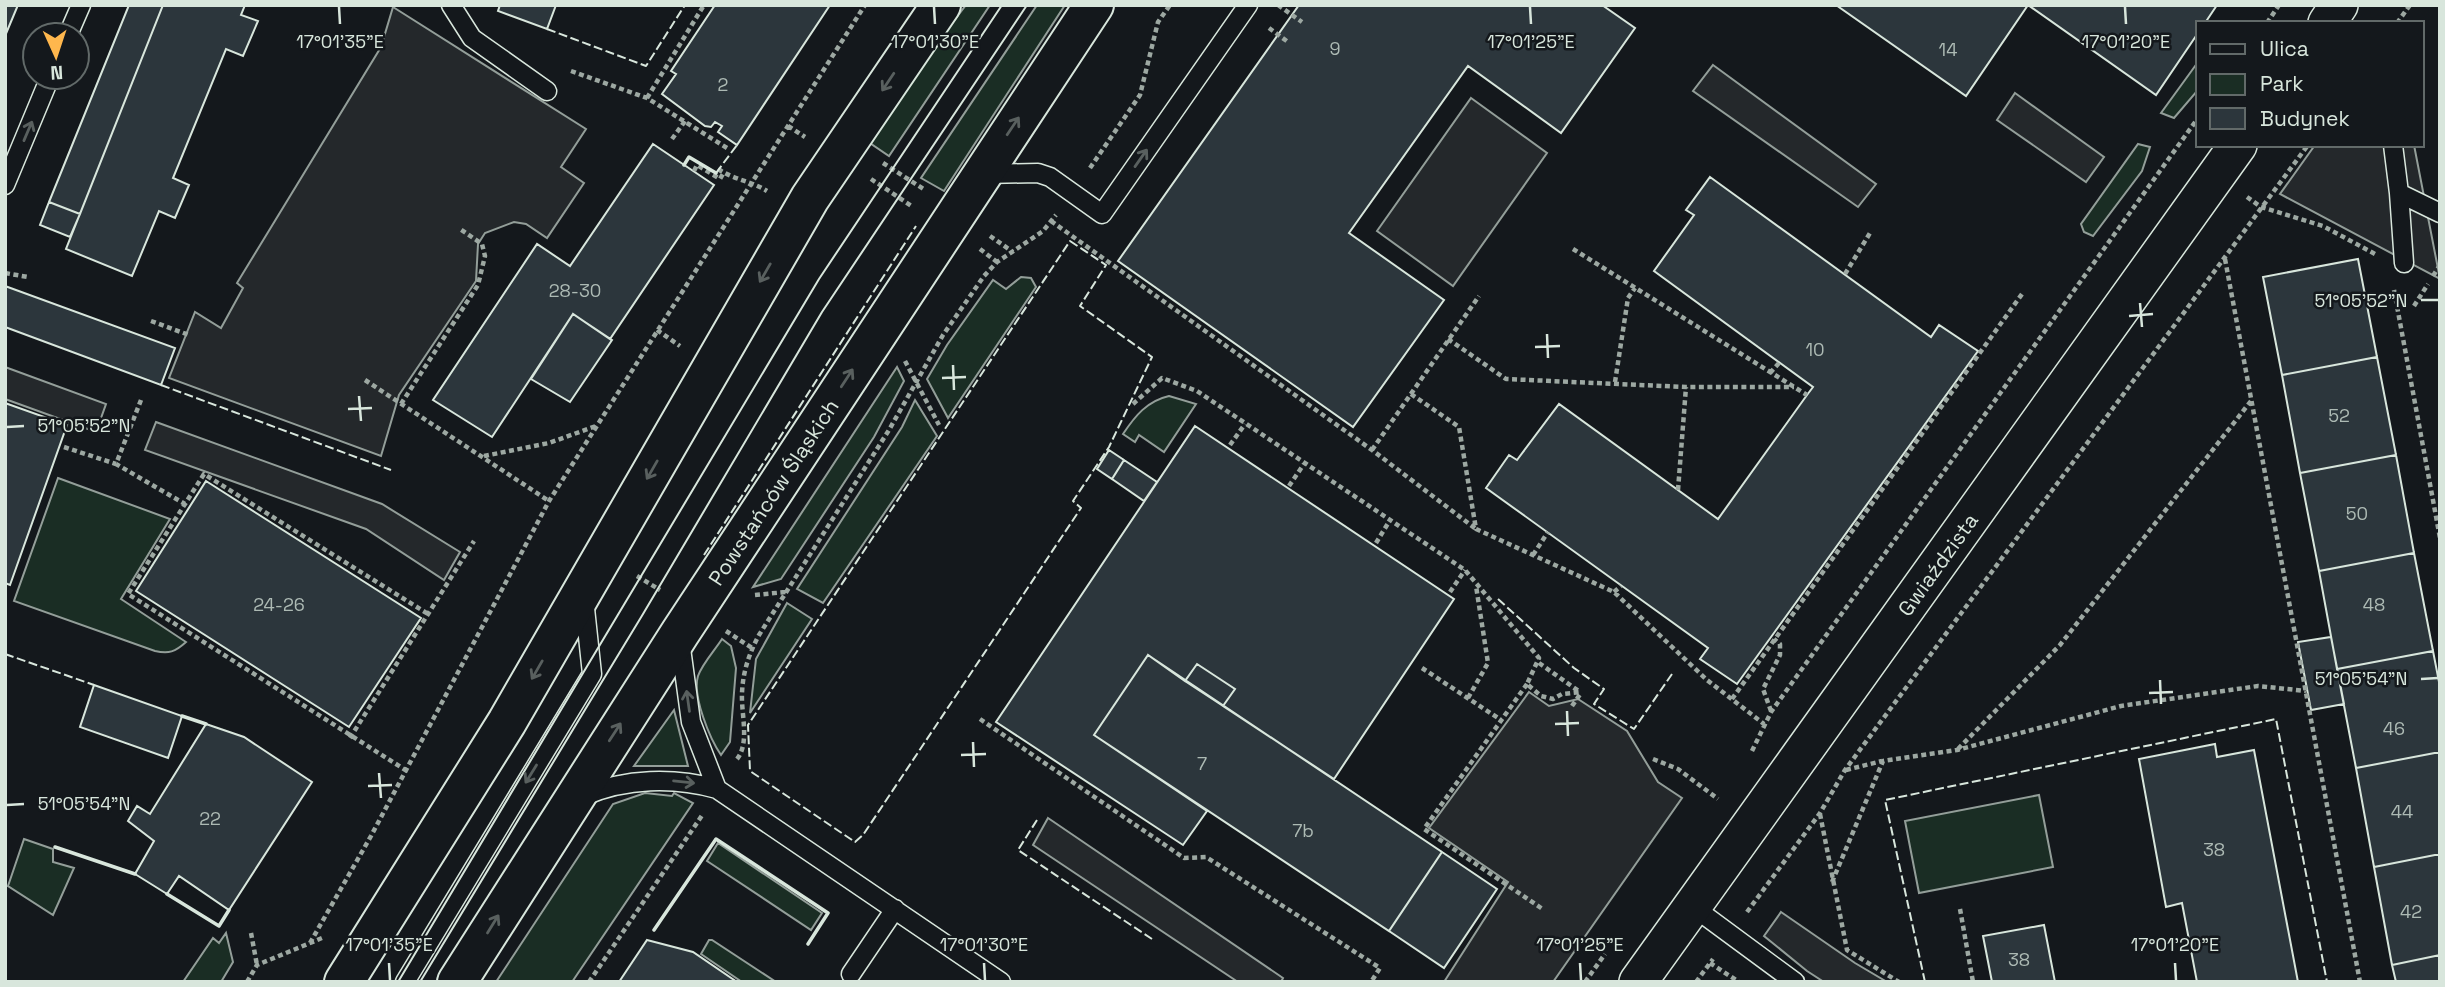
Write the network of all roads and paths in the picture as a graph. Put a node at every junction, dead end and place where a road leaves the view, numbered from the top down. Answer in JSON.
{"nodes":[{"id":1,"x":451,"y":5,"type":"edge"},
{"id":2,"x":705,"y":5,"type":"edge"},
{"id":3,"x":864,"y":5,"type":"edge"},
{"id":4,"x":941,"y":5,"type":"edge"},
{"id":5,"x":1094,"y":5,"type":"edge"},
{"id":6,"x":1170,"y":5,"type":"edge"},
{"id":7,"x":1248,"y":5,"type":"edge"},
{"id":8,"x":1278,"y":5,"type":"edge"},
{"id":9,"x":2279,"y":5,"type":"edge"},
{"id":10,"x":2339,"y":5,"type":"edge"},
{"id":11,"x":2410,"y":5,"type":"edge"},
{"id":12,"x":2268,"y":21,"type":"edge"},
{"id":13,"x":2328,"y":21,"type":"edge"},
{"id":14,"x":2398,"y":21,"type":"edge"},
{"id":15,"x":1301,"y":22,"type":"dead end"},
{"id":16,"x":564,"y":68,"type":"dead end"},
{"id":17,"x":44,"y":91,"type":"edge"},
{"id":18,"x":547,"y":91,"type":"dead end"},
{"id":19,"x":647,"y":97,"type":"junction"},
{"id":20,"x":685,"y":121,"type":"junction"},
{"id":21,"x":2196,"y":121,"type":"edge"},
{"id":22,"x":788,"y":125,"type":"junction"},
{"id":23,"x":672,"y":139,"type":"dead end"},
{"id":24,"x":2237,"y":147,"type":"edge"},
{"id":25,"x":2306,"y":147,"type":"edge"},
{"id":26,"x":2393,"y":147,"type":"edge"},
{"id":27,"x":727,"y":148,"type":"dead end"},
{"id":28,"x":843,"y":148,"type":"junction"},
{"id":29,"x":694,"y":171,"type":"dead end"},
{"id":30,"x":981,"y":175,"type":"junction"},
{"id":31,"x":751,"y":181,"type":"junction"},
{"id":32,"x":5,"y":185,"type":"edge"},
{"id":33,"x":1072,"y":192,"type":"junction"},
{"id":34,"x":2399,"y":193,"type":"junction"},
{"id":35,"x":2243,"y":194,"type":"dead end"},
{"id":36,"x":2261,"y":207,"type":"junction"},
{"id":37,"x":2440,"y":213,"type":"edge"},
{"id":38,"x":951,"y":219,"type":"junction"},
{"id":39,"x":1051,"y":221,"type":"junction"},
{"id":40,"x":460,"y":229,"type":"dead end"},
{"id":41,"x":1870,"y":233,"type":"dead end"},
{"id":42,"x":1573,"y":249,"type":"dead end"},
{"id":43,"x":1013,"y":252,"type":"junction"},
{"id":44,"x":2377,"y":255,"type":"dead end"},
{"id":45,"x":2225,"y":258,"type":"junction"},
{"id":46,"x":997,"y":262,"type":"junction"},
{"id":47,"x":2404,"y":263,"type":"dead end"},
{"id":48,"x":5,"y":273,"type":"edge"},
{"id":49,"x":1845,"y":274,"type":"dead end"},
{"id":50,"x":28,"y":277,"type":"dead end"},
{"id":51,"x":2389,"y":280,"type":"dead end"},
{"id":52,"x":1635,"y":288,"type":"junction"},
{"id":53,"x":2022,"y":294,"type":"dead end"},
{"id":54,"x":1479,"y":296,"type":"dead end"},
{"id":55,"x":151,"y":321,"type":"dead end"},
{"id":56,"x":657,"y":330,"type":"junction"},
{"id":57,"x":189,"y":335,"type":"dead end"},
{"id":58,"x":1448,"y":339,"type":"junction"},
{"id":59,"x":684,"y":348,"type":"dead end"},
{"id":60,"x":900,"y":350,"type":"dead end"},
{"id":61,"x":1779,"y":363,"type":"dead end"},
{"id":62,"x":1770,"y":373,"type":"junction"},
{"id":63,"x":365,"y":380,"type":"dead end"},
{"id":64,"x":916,"y":382,"type":"junction"},
{"id":65,"x":1615,"y":382,"type":"junction"},
{"id":66,"x":1686,"y":387,"type":"junction"},
{"id":67,"x":1794,"y":387,"type":"junction"},
{"id":68,"x":1411,"y":394,"type":"junction"},
{"id":69,"x":1807,"y":396,"type":"dead end"},
{"id":70,"x":141,"y":400,"type":"dead end"},
{"id":71,"x":2251,"y":401,"type":"junction"},
{"id":72,"x":401,"y":404,"type":"junction"},
{"id":73,"x":1133,"y":404,"type":"dead end"},
{"id":74,"x":1245,"y":424,"type":"junction"},
{"id":75,"x":939,"y":425,"type":"dead end"},
{"id":76,"x":596,"y":426,"type":"junction"},
{"id":77,"x":1230,"y":445,"type":"dead end"},
{"id":78,"x":64,"y":447,"type":"dead end"},
{"id":79,"x":1372,"y":450,"type":"junction"},
{"id":80,"x":483,"y":457,"type":"junction"},
{"id":81,"x":116,"y":464,"type":"junction"},
{"id":82,"x":1304,"y":464,"type":"junction"},
{"id":83,"x":1289,"y":486,"type":"dead end"},
{"id":84,"x":1678,"y":490,"type":"dead end"},
{"id":85,"x":549,"y":501,"type":"junction"},
{"id":86,"x":186,"y":503,"type":"junction"},
{"id":87,"x":1391,"y":520,"type":"junction"},
{"id":88,"x":1476,"y":529,"type":"junction"},
{"id":89,"x":1548,"y":532,"type":"dead end"},
{"id":90,"x":2440,"y":538,"type":"edge"},
{"id":91,"x":474,"y":541,"type":"dead end"},
{"id":92,"x":1376,"y":543,"type":"dead end"},
{"id":93,"x":1533,"y":555,"type":"junction"},
{"id":94,"x":1465,"y":570,"type":"junction"},
{"id":95,"x":633,"y":573,"type":"dead end"},
{"id":96,"x":1475,"y":584,"type":"junction"},
{"id":97,"x":1621,"y":586,"type":"dead end"},
{"id":98,"x":583,"y":589,"type":"junction"},
{"id":99,"x":663,"y":592,"type":"dead end"},
{"id":100,"x":786,"y":592,"type":"junction"},
{"id":101,"x":1450,"y":592,"type":"dead end"},
{"id":102,"x":1614,"y":592,"type":"junction"},
{"id":103,"x":751,"y":595,"type":"dead end"},
{"id":104,"x":428,"y":614,"type":"junction"},
{"id":105,"x":724,"y":629,"type":"dead end"},
{"id":106,"x":680,"y":633,"type":"junction"},
{"id":107,"x":1774,"y":639,"type":"junction"},
{"id":108,"x":752,"y":648,"type":"junction"},
{"id":109,"x":1539,"y":663,"type":"junction"},
{"id":110,"x":1422,"y":668,"type":"dead end"},
{"id":111,"x":1527,"y":684,"type":"junction"},
{"id":112,"x":2306,"y":691,"type":"junction"},
{"id":113,"x":1581,"y":692,"type":"junction"},
{"id":114,"x":1468,"y":698,"type":"junction"},
{"id":115,"x":1732,"y":699,"type":"junction"},
{"id":116,"x":1572,"y":706,"type":"dead end"},
{"id":117,"x":1772,"y":712,"type":"junction"},
{"id":118,"x":980,"y":719,"type":"dead end"},
{"id":119,"x":1501,"y":720,"type":"junction"},
{"id":120,"x":1764,"y":724,"type":"junction"},
{"id":121,"x":350,"y":738,"type":"junction"},
{"id":122,"x":1957,"y":750,"type":"junction"},
{"id":123,"x":744,"y":751,"type":"dead end"},
{"id":124,"x":1751,"y":753,"type":"dead end"},
{"id":125,"x":1653,"y":759,"type":"dead end"},
{"id":126,"x":1883,"y":761,"type":"junction"},
{"id":127,"x":1845,"y":770,"type":"junction"},
{"id":128,"x":407,"y":771,"type":"junction"},
{"id":129,"x":717,"y":789,"type":"junction"},
{"id":130,"x":1718,"y":799,"type":"dead end"},
{"id":131,"x":570,"y":801,"type":"junction"},
{"id":132,"x":705,"y":811,"type":"dead end"},
{"id":133,"x":1820,"y":813,"type":"junction"},
{"id":134,"x":1832,"y":882,"type":"junction"},
{"id":135,"x":1754,"y":903,"type":"dead end"},
{"id":136,"x":1692,"y":906,"type":"junction"},
{"id":137,"x":895,"y":909,"type":"junction"},
{"id":138,"x":1960,"y":909,"type":"dead end"},
{"id":139,"x":1544,"y":910,"type":"dead end"},
{"id":140,"x":251,"y":933,"type":"dead end"},
{"id":141,"x":1710,"y":963,"type":"dead end"},
{"id":142,"x":257,"y":965,"type":"junction"},
{"id":143,"x":851,"y":974,"type":"dead end"},
{"id":144,"x":247,"y":982,"type":"edge"},
{"id":145,"x":344,"y":982,"type":"edge"},
{"id":146,"x":405,"y":982,"type":"edge"},
{"id":147,"x":457,"y":982,"type":"edge"},
{"id":148,"x":589,"y":982,"type":"edge"},
{"id":149,"x":1001,"y":982,"type":"edge"},
{"id":150,"x":1371,"y":982,"type":"edge"},
{"id":151,"x":1638,"y":982,"type":"edge"},
{"id":152,"x":1739,"y":982,"type":"edge"},
{"id":153,"x":1795,"y":982,"type":"edge"},
{"id":154,"x":1899,"y":982,"type":"edge"},
{"id":155,"x":1973,"y":982,"type":"edge"},
{"id":156,"x":2360,"y":982,"type":"edge"}],
"edges":[{"from":1,"to":18,"type":"lane"},
{"from":2,"to":19,"type":"path"},
{"from":3,"to":22,"type":"path"},
{"from":4,"to":28,"type":"main road","one_way":true},
{"from":30,"to":5,"type":"main road","name":"Powstańców Śląskich","one_way":true},
{"from":6,"to":33,"type":"path"},
{"from":33,"to":7,"type":"lane","one_way":true},
{"from":8,"to":15,"type":"path"},
{"from":9,"to":12,"type":"path"},
{"from":10,"to":13,"type":"street"},
{"from":11,"to":14,"type":"path"},
{"from":16,"to":19,"type":"path"},
{"from":32,"to":17,"type":"lane","one_way":true},
{"from":19,"to":20,"type":"path"},
{"from":20,"to":23,"type":"path"},
{"from":20,"to":27,"type":"path"},
{"from":21,"to":117,"type":"path"},
{"from":22,"to":28,"type":"path"},
{"from":22,"to":31,"type":"path"},
{"from":24,"to":136,"type":"street","name":"Gwiaździsta"},
{"from":25,"to":36,"type":"path"},
{"from":26,"to":34,"type":"lane"},
{"from":28,"to":38,"type":"path"},
{"from":28,"to":38,"type":"path"},
{"from":28,"to":98,"type":"main road","one_way":true},
{"from":29,"to":31,"type":"path"},
{"from":30,"to":33,"type":"lane"},
{"from":30,"to":38,"type":"main road","name":"Powstańców Śląskich"},
{"from":31,"to":56,"type":"path"},
{"from":33,"to":39,"type":"path"},
{"from":34,"to":37,"type":"lane"},
{"from":34,"to":47,"type":"lane"},
{"from":35,"to":36,"type":"path"},
{"from":36,"to":44,"type":"path"},
{"from":36,"to":45,"type":"path"},
{"from":38,"to":43,"type":"path"},
{"from":38,"to":46,"type":"path"},
{"from":106,"to":38,"type":"main road","name":"Powstańców Śląskich","one_way":true},
{"from":39,"to":43,"type":"path"},
{"from":39,"to":79,"type":"path"},
{"from":40,"to":72,"type":"path"},
{"from":41,"to":49,"type":"path"},
{"from":42,"to":52,"type":"path"},
{"from":43,"to":46,"type":"path"},
{"from":45,"to":71,"type":"path"},
{"from":45,"to":127,"type":"path"},
{"from":46,"to":64,"type":"path"},
{"from":48,"to":50,"type":"path"},
{"from":51,"to":90,"type":"path"},
{"from":52,"to":62,"type":"path"},
{"from":52,"to":65,"type":"path"},
{"from":53,"to":107,"type":"path"},
{"from":54,"to":58,"type":"path"},
{"from":55,"to":57,"type":"path"},
{"from":56,"to":59,"type":"path"},
{"from":56,"to":76,"type":"path"},
{"from":58,"to":65,"type":"path"},
{"from":58,"to":68,"type":"path"},
{"from":60,"to":64,"type":"path"},
{"from":61,"to":62,"type":"path"},
{"from":62,"to":67,"type":"path"},
{"from":63,"to":72,"type":"path"},
{"from":64,"to":75,"type":"path"},
{"from":64,"to":100,"type":"path"},
{"from":65,"to":66,"type":"path"},
{"from":66,"to":67,"type":"path"},
{"from":66,"to":84,"type":"path"},
{"from":67,"to":69,"type":"path"},
{"from":68,"to":79,"type":"path"},
{"from":68,"to":88,"type":"path"},
{"from":70,"to":81,"type":"path"},
{"from":71,"to":112,"type":"path"},
{"from":71,"to":122,"type":"path"},
{"from":72,"to":80,"type":"path"},
{"from":73,"to":74,"type":"path"},
{"from":74,"to":77,"type":"path"},
{"from":74,"to":82,"type":"path"},
{"from":76,"to":80,"type":"path"},
{"from":76,"to":85,"type":"path"},
{"from":78,"to":81,"type":"path"},
{"from":79,"to":88,"type":"path"},
{"from":80,"to":85,"type":"path"},
{"from":81,"to":86,"type":"path"},
{"from":82,"to":83,"type":"path"},
{"from":82,"to":87,"type":"path"},
{"from":85,"to":128,"type":"path"},
{"from":86,"to":104,"type":"path"},
{"from":86,"to":121,"type":"path"},
{"from":87,"to":92,"type":"path"},
{"from":87,"to":94,"type":"path"},
{"from":88,"to":93,"type":"path"},
{"from":89,"to":93,"type":"path"},
{"from":91,"to":104,"type":"path"},
{"from":93,"to":102,"type":"path"},
{"from":94,"to":96,"type":"path"},
{"from":94,"to":101,"type":"path"},
{"from":95,"to":99,"type":"path"},
{"from":96,"to":109,"type":"path"},
{"from":96,"to":114,"type":"path"},
{"from":97,"to":102,"type":"path"},
{"from":98,"to":145,"type":"main road","one_way":true},
{"from":98,"to":146,"type":"lane","one_way":true},
{"from":100,"to":103,"type":"path"},
{"from":100,"to":108,"type":"path"},
{"from":102,"to":115,"type":"path"},
{"from":104,"to":121,"type":"path"},
{"from":105,"to":108,"type":"path"},
{"from":129,"to":106,"type":"lane","one_way":true},
{"from":131,"to":106,"type":"main road","name":"Powstańców Śląskich","one_way":true},
{"from":107,"to":115,"type":"path"},
{"from":107,"to":117,"type":"path"},
{"from":108,"to":123,"type":"path"},
{"from":109,"to":111,"type":"path"},
{"from":109,"to":113,"type":"path"},
{"from":110,"to":114,"type":"path"},
{"from":111,"to":113,"type":"path"},
{"from":111,"to":119,"type":"path"},
{"from":112,"to":122,"type":"path"},
{"from":112,"to":156,"type":"path"},
{"from":113,"to":116,"type":"path"},
{"from":114,"to":119,"type":"path"},
{"from":115,"to":120,"type":"path"},
{"from":117,"to":120,"type":"path"},
{"from":118,"to":150,"type":"path"},
{"from":119,"to":139,"type":"path"},
{"from":120,"to":124,"type":"path"},
{"from":121,"to":128,"type":"path"},
{"from":122,"to":126,"type":"path"},
{"from":125,"to":130,"type":"path"},
{"from":126,"to":127,"type":"path"},
{"from":126,"to":134,"type":"path"},
{"from":127,"to":133,"type":"path"},
{"from":128,"to":142,"type":"path"},
{"from":131,"to":129,"type":"lane","one_way":true},
{"from":129,"to":137,"type":"lane"},
{"from":147,"to":131,"type":"main road","name":"Powstańców Śląskich","one_way":true},
{"from":132,"to":148,"type":"path"},
{"from":133,"to":134,"type":"path"},
{"from":133,"to":135,"type":"path"},
{"from":134,"to":154,"type":"path"},
{"from":136,"to":151,"type":"street","name":"Gwiaździsta"},
{"from":136,"to":153,"type":"lane"},
{"from":137,"to":143,"type":"lane"},
{"from":137,"to":149,"type":"lane"},
{"from":138,"to":155,"type":"path"},
{"from":140,"to":142,"type":"path"},
{"from":141,"to":152,"type":"path"},
{"from":142,"to":144,"type":"path"}]}
